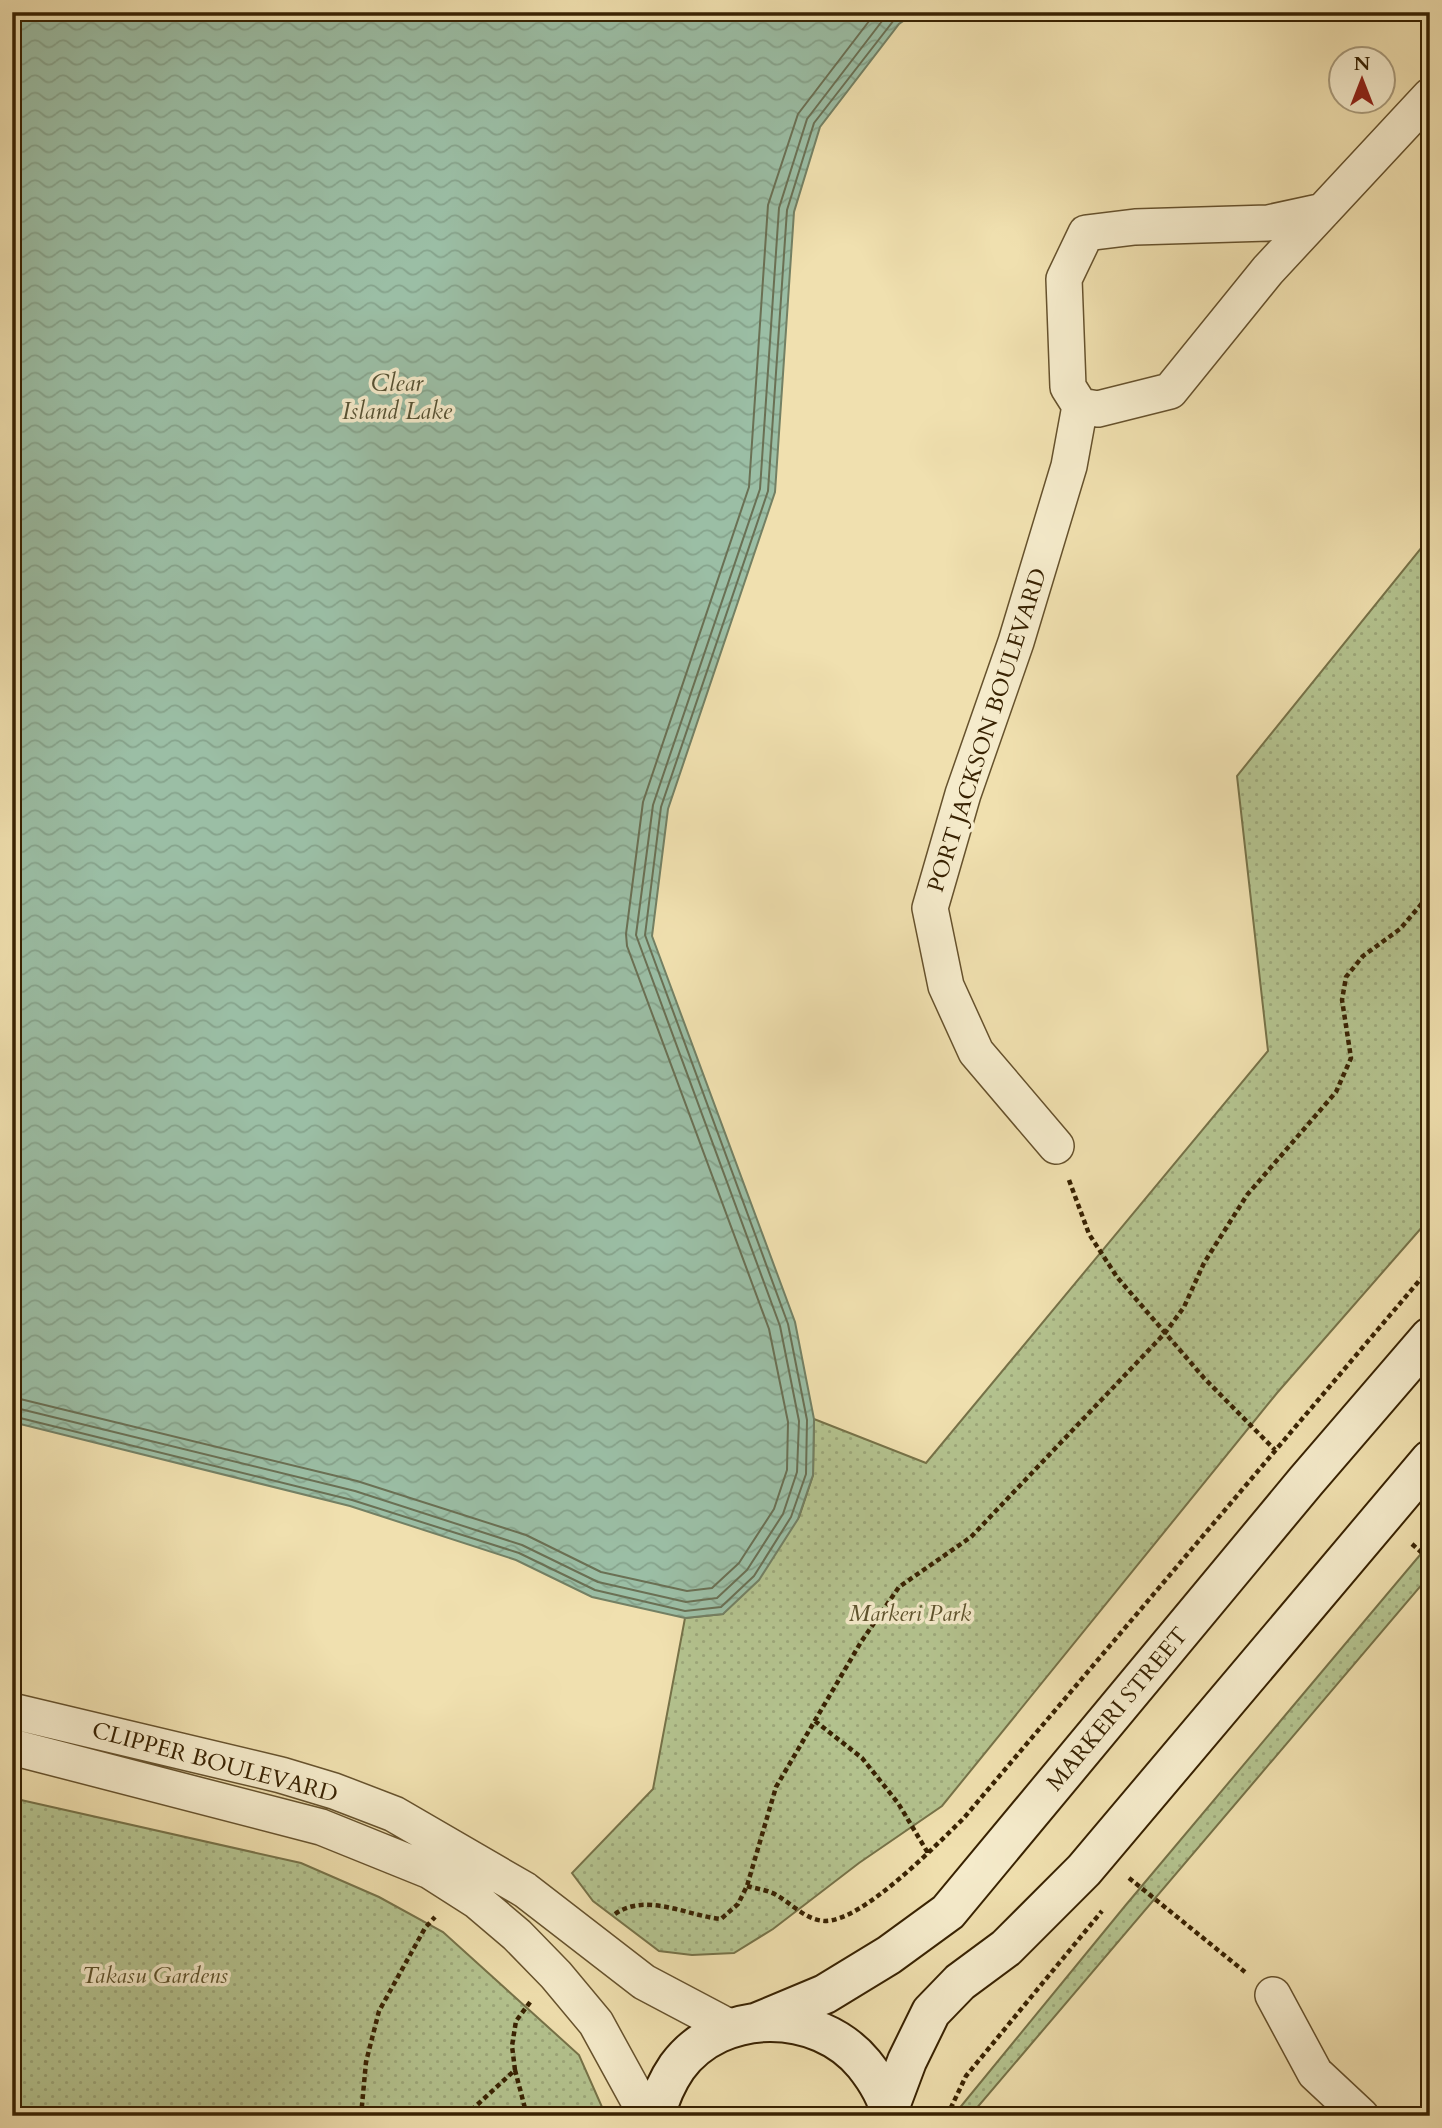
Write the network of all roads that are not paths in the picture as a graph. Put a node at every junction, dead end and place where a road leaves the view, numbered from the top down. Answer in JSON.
{"nodes":[{"id":1,"x":1430,"y":96,"type":"edge"},
{"id":2,"x":1323,"y":211,"type":"junction"},
{"id":3,"x":1080,"y":406,"type":"junction"},
{"id":4,"x":1056,"y":1146,"type":"road end"},
{"id":5,"x":1430,"y":1337,"type":"edge"},
{"id":6,"x":1430,"y":1460,"type":"edge"},
{"id":7,"x":12,"y":1711,"type":"edge"},
{"id":8,"x":12,"y":1747,"type":"edge"},
{"id":9,"x":1273,"y":1995,"type":"road end"},
{"id":10,"x":745,"y":2025,"type":"junction"},
{"id":11,"x":890,"y":2112,"type":"edge"},
{"id":12,"x":647,"y":2116,"type":"edge"},
{"id":13,"x":655,"y":2116,"type":"edge"},
{"id":14,"x":1361,"y":2116,"type":"edge"}],
"edges":[{"from":1,"to":2,"type":"street"},
{"from":2,"to":3,"type":"street"},
{"from":2,"to":3,"type":"street"},
{"from":3,"to":4,"type":"street","name":"PORT JACKSON BOULEVARD"},
{"from":5,"to":10,"type":"main road","name":"MARKERI STREET"},
{"from":6,"to":11,"type":"main road"},
{"from":7,"to":10,"type":"street","name":"CLIPPER BOULEVARD"},
{"from":8,"to":12,"type":"street","name":"CLIPPER BOULEVARD"},
{"from":9,"to":14,"type":"street"},
{"from":10,"to":11,"type":"main road"},
{"from":10,"to":13,"type":"main road","name":"MARKERI STREET"}]}
